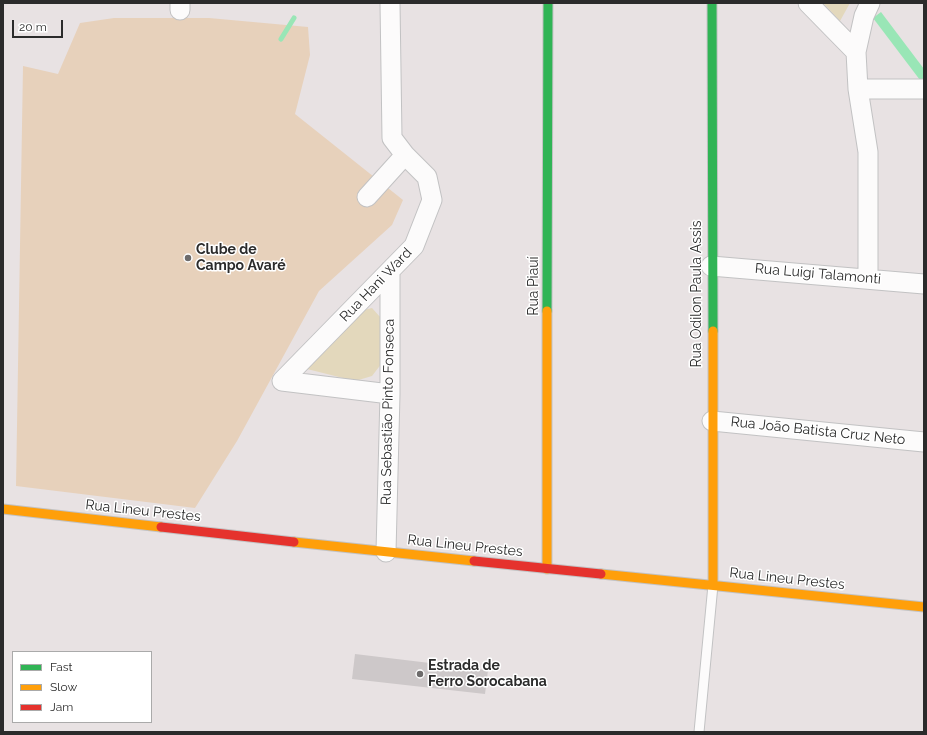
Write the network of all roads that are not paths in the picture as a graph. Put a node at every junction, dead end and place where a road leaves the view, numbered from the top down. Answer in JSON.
{"nodes":[{"id":1,"x":390,"y":3,"type":"edge"},
{"id":2,"x":548,"y":3,"type":"edge"},
{"id":3,"x":712,"y":3,"type":"edge"},
{"id":4,"x":808,"y":3,"type":"edge"},
{"id":5,"x":870,"y":3,"type":"edge"},
{"id":6,"x":856,"y":52,"type":"junction"},
{"id":7,"x":858,"y":89,"type":"junction"},
{"id":8,"x":924,"y":89,"type":"edge"},
{"id":9,"x":405,"y":155,"type":"junction"},
{"id":10,"x":367,"y":197,"type":"dead end"},
{"id":11,"x":711,"y":266,"type":"junction"},
{"id":12,"x":390,"y":271,"type":"junction"},
{"id":13,"x":868,"y":278,"type":"junction"},
{"id":14,"x":924,"y":284,"type":"edge"},
{"id":15,"x":390,"y":394,"type":"junction"},
{"id":16,"x":712,"y":421,"type":"junction"},
{"id":17,"x":924,"y":442,"type":"edge"},
{"id":18,"x":3,"y":509,"type":"edge"},
{"id":19,"x":386,"y":552,"type":"junction"},
{"id":20,"x":547,"y":569,"type":"junction"},
{"id":21,"x":713,"y":585,"type":"junction"},
{"id":22,"x":924,"y":607,"type":"edge"},
{"id":23,"x":699,"y":732,"type":"edge"}],
"edges":[{"from":1,"to":9,"type":"street","name":"Rua Hani Ward"},
{"from":2,"to":20,"type":"street","name":"Rua Piauí"},
{"from":3,"to":11,"type":"street","name":"Rua Odilon Paula Assis"},
{"from":4,"to":6,"type":"street"},
{"from":5,"to":6,"type":"street"},
{"from":6,"to":7,"type":"street"},
{"from":7,"to":8,"type":"street"},
{"from":7,"to":13,"type":"street"},
{"from":9,"to":10,"type":"street"},
{"from":9,"to":12,"type":"street","name":"Rua Hani Ward"},
{"from":11,"to":13,"type":"street","name":"Rua Luigi Talamonti"},
{"from":11,"to":16,"type":"street","name":"Rua Odilon Paula Assis"},
{"from":12,"to":15,"type":"street","name":"Rua Sebastião Pinto Fonseca"},
{"from":12,"to":15,"type":"street","name":"Rua Hani Ward"},
{"from":13,"to":14,"type":"street","name":"Rua Luigi Talamonti"},
{"from":15,"to":19,"type":"street","name":"Rua Sebastião Pinto Fonseca"},
{"from":16,"to":17,"type":"street","name":"Rua João Batista Cruz Neto"},
{"from":16,"to":21,"type":"street","name":"Rua Odilon Paula Assis"},
{"from":18,"to":19,"type":"street","name":"Rua Lineu Prestes"},
{"from":19,"to":20,"type":"street","name":"Rua Lineu Prestes"},
{"from":20,"to":21,"type":"street","name":"Rua Lineu Prestes"},
{"from":21,"to":22,"type":"street","name":"Rua Lineu Prestes"},
{"from":21,"to":23,"type":"lane"}]}
